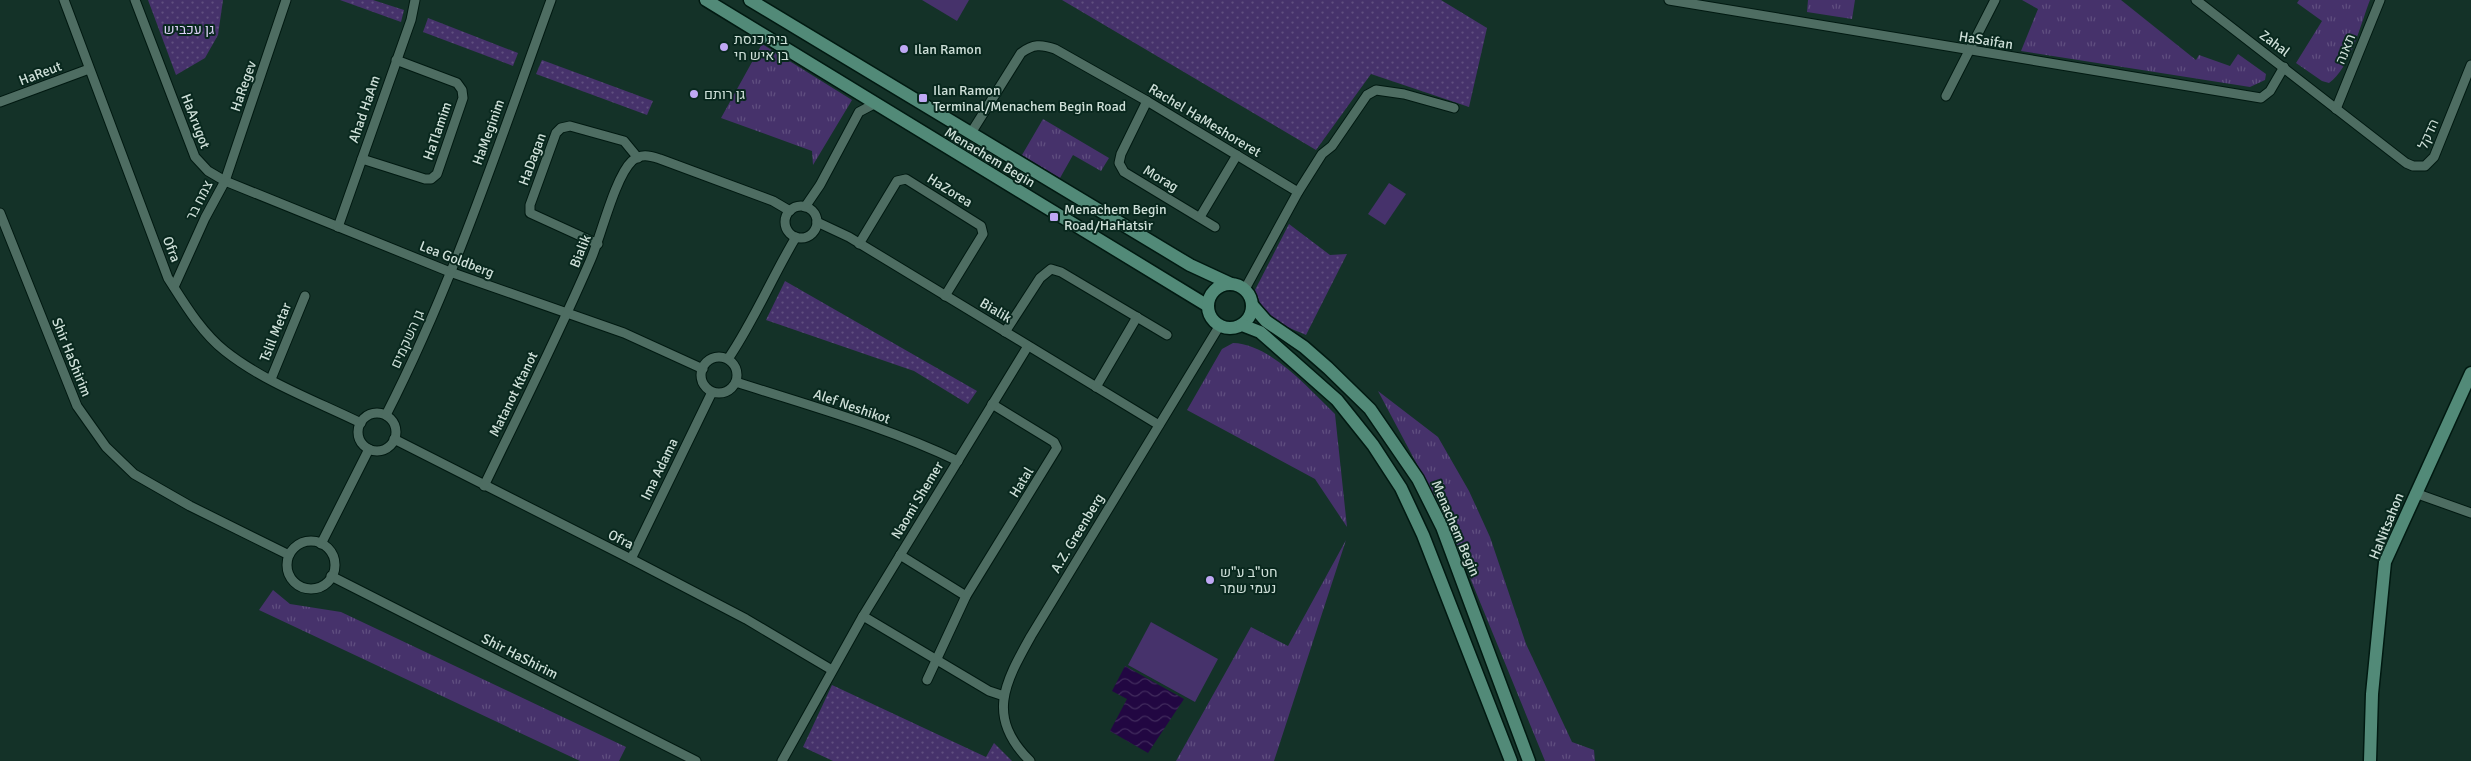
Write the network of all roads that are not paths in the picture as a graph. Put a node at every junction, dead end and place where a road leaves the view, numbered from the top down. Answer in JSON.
{"nodes":[{"id":1,"x":64,"y":0,"type":"edge"},
{"id":2,"x":135,"y":0,"type":"edge"},
{"id":3,"x":286,"y":0,"type":"edge"},
{"id":4,"x":415,"y":0,"type":"edge"},
{"id":5,"x":550,"y":0,"type":"edge"},
{"id":6,"x":706,"y":0,"type":"edge"},
{"id":7,"x":750,"y":0,"type":"edge"},
{"id":8,"x":1669,"y":0,"type":"edge"},
{"id":9,"x":1994,"y":0,"type":"edge"},
{"id":10,"x":2196,"y":0,"type":"edge"},
{"id":11,"x":2380,"y":0,"type":"edge"},
{"id":12,"x":1968,"y":51,"type":"junction"},
{"id":13,"x":396,"y":60,"type":"junction"},
{"id":14,"x":2471,"y":65,"type":"edge"},
{"id":15,"x":2284,"y":67,"type":"junction"},
{"id":16,"x":89,"y":69,"type":"junction"},
{"id":17,"x":857,"y":93,"type":"junction"},
{"id":18,"x":1946,"y":96,"type":"dead end"},
{"id":19,"x":1147,"y":100,"type":"junction"},
{"id":20,"x":0,"y":102,"type":"edge"},
{"id":21,"x":874,"y":104,"type":"junction"},
{"id":22,"x":1454,"y":108,"type":"dead end"},
{"id":23,"x":2336,"y":109,"type":"junction"},
{"id":24,"x":859,"y":112,"type":"junction"},
{"id":25,"x":971,"y":133,"type":"junction"},
{"id":26,"x":1237,"y":155,"type":"junction"},
{"id":27,"x":638,"y":158,"type":"junction"},
{"id":28,"x":362,"y":159,"type":"junction"},
{"id":29,"x":225,"y":181,"type":"junction"},
{"id":30,"x":820,"y":185,"type":"junction"},
{"id":31,"x":1298,"y":192,"type":"junction"},
{"id":32,"x":805,"y":207,"type":"junction"},
{"id":33,"x":790,"y":211,"type":"junction"},
{"id":34,"x":813,"y":212,"type":"junction"},
{"id":35,"x":0,"y":213,"type":"edge"},
{"id":36,"x":1200,"y":217,"type":"junction"},
{"id":37,"x":817,"y":222,"type":"junction"},
{"id":38,"x":1216,"y":226,"type":"dead end"},
{"id":39,"x":338,"y":227,"type":"junction"},
{"id":40,"x":796,"y":237,"type":"junction"},
{"id":41,"x":598,"y":244,"type":"junction"},
{"id":42,"x":859,"y":244,"type":"junction"},
{"id":43,"x":450,"y":272,"type":"junction"},
{"id":44,"x":1231,"y":284,"type":"junction"},
{"id":45,"x":174,"y":287,"type":"junction"},
{"id":46,"x":1245,"y":289,"type":"junction"},
{"id":47,"x":305,"y":296,"type":"dead end"},
{"id":48,"x":945,"y":296,"type":"junction"},
{"id":49,"x":1252,"y":305,"type":"junction"},
{"id":50,"x":1208,"y":306,"type":"junction"},
{"id":51,"x":568,"y":314,"type":"junction"},
{"id":52,"x":1137,"y":317,"type":"junction"},
{"id":53,"x":1242,"y":325,"type":"junction"},
{"id":54,"x":1220,"y":326,"type":"junction"},
{"id":55,"x":1005,"y":332,"type":"junction"},
{"id":56,"x":1167,"y":335,"type":"dead end"},
{"id":57,"x":1028,"y":346,"type":"junction"},
{"id":58,"x":728,"y":359,"type":"junction"},
{"id":59,"x":703,"y":369,"type":"junction"},
{"id":60,"x":2471,"y":373,"type":"edge"},
{"id":61,"x":271,"y":379,"type":"junction"},
{"id":62,"x":736,"y":382,"type":"junction"},
{"id":63,"x":1096,"y":387,"type":"junction"},
{"id":64,"x":712,"y":392,"type":"junction"},
{"id":65,"x":992,"y":404,"type":"junction"},
{"id":66,"x":386,"y":415,"type":"junction"},
{"id":67,"x":361,"y":422,"type":"junction"},
{"id":68,"x":1159,"y":425,"type":"junction"},
{"id":69,"x":394,"y":439,"type":"junction"},
{"id":70,"x":368,"y":448,"type":"junction"},
{"id":71,"x":958,"y":461,"type":"junction"},
{"id":72,"x":484,"y":486,"type":"junction"},
{"id":73,"x":2415,"y":493,"type":"junction"},
{"id":74,"x":2471,"y":513,"type":"edge"},
{"id":75,"x":321,"y":544,"type":"junction"},
{"id":76,"x":289,"y":555,"type":"junction"},
{"id":77,"x":900,"y":555,"type":"junction"},
{"id":78,"x":630,"y":559,"type":"junction"},
{"id":79,"x":331,"y":576,"type":"junction"},
{"id":80,"x":966,"y":596,"type":"junction"},
{"id":81,"x":863,"y":616,"type":"junction"},
{"id":82,"x":936,"y":659,"type":"junction"},
{"id":83,"x":832,"y":670,"type":"junction"},
{"id":84,"x":927,"y":680,"type":"dead end"},
{"id":85,"x":1004,"y":696,"type":"junction"},
{"id":86,"x":696,"y":761,"type":"edge"},
{"id":87,"x":782,"y":761,"type":"edge"},
{"id":88,"x":1030,"y":761,"type":"edge"},
{"id":89,"x":1512,"y":761,"type":"edge"},
{"id":90,"x":1530,"y":761,"type":"edge"},
{"id":91,"x":2370,"y":761,"type":"edge"}],
"edges":[{"from":1,"to":16,"type":"street","name":"Ofra"},
{"from":2,"to":29,"type":"street","name":"HaArugot"},
{"from":3,"to":29,"type":"street","name":"HaRegev"},
{"from":4,"to":13,"type":"street","name":"Ahad HaAm"},
{"from":5,"to":43,"type":"street","name":"HaMeginim"},
{"from":6,"to":17,"type":"main road","name":"Menachem Begin"},
{"from":7,"to":25,"type":"main road","name":"Menachem Begin"},
{"from":8,"to":12,"type":"street","name":"HaSaifan"},
{"from":9,"to":12,"type":"street"},
{"from":10,"to":15,"type":"street","name":"Zahal"},
{"from":11,"to":23,"type":"street","name":"תאנה"},
{"from":12,"to":15,"type":"street","name":"HaSaifan"},
{"from":12,"to":18,"type":"street"},
{"from":13,"to":28,"type":"street","name":"Ahad HaAm"},
{"from":13,"to":28,"type":"street","name":"HaTlamim"},
{"from":14,"to":23,"type":"street","name":"הדקל"},
{"from":15,"to":23,"type":"street","name":"Zahal"},
{"from":16,"to":20,"type":"street","name":"HaReut"},
{"from":16,"to":45,"type":"street","name":"Ofra"},
{"from":17,"to":21,"type":"main road","name":"Menachem Begin"},
{"from":17,"to":24,"type":"street"},
{"from":19,"to":25,"type":"street","name":"Rachel HaMeshoreret"},
{"from":19,"to":26,"type":"street","name":"Rachel HaMeshoreret"},
{"from":19,"to":36,"type":"street","name":"Morag"},
{"from":21,"to":24,"type":"street"},
{"from":21,"to":50,"type":"main road","name":"Menachem Begin"},
{"from":22,"to":31,"type":"street"},
{"from":24,"to":30,"type":"street"},
{"from":25,"to":44,"type":"main road","name":"Menachem Begin"},
{"from":26,"to":31,"type":"street","name":"Rachel HaMeshoreret"},
{"from":26,"to":36,"type":"street"},
{"from":27,"to":33,"type":"street"},
{"from":27,"to":41,"type":"street","name":"Bialik"},
{"from":27,"to":41,"type":"street","name":"HaDagan"},
{"from":28,"to":39,"type":"street","name":"Ahad HaAm"},
{"from":29,"to":39,"type":"street","name":"HaArugot"},
{"from":29,"to":45,"type":"street","name":"צמח בר"},
{"from":30,"to":32,"type":"street"},
{"from":30,"to":34,"type":"street"},
{"from":31,"to":46,"type":"street"},
{"from":32,"to":33,"type":"street"},
{"from":32,"to":34,"type":"street"},
{"from":33,"to":40,"type":"street"},
{"from":34,"to":37,"type":"street"},
{"from":35,"to":76,"type":"street","name":"Shir HaShirim"},
{"from":36,"to":38,"type":"street","name":"Morag"},
{"from":37,"to":40,"type":"street"},
{"from":37,"to":42,"type":"street","name":"Bialik"},
{"from":39,"to":43,"type":"street","name":"Lea Goldberg"},
{"from":40,"to":58,"type":"street"},
{"from":41,"to":51,"type":"street","name":"Bialik"},
{"from":42,"to":48,"type":"street","name":"Bialik"},
{"from":42,"to":48,"type":"street","name":"HaZorea"},
{"from":43,"to":51,"type":"street","name":"Lea Goldberg"},
{"from":43,"to":66,"type":"street","name":"גן השקמים"},
{"from":44,"to":46,"type":"main road"},
{"from":44,"to":50,"type":"main road"},
{"from":45,"to":61,"type":"street","name":"Ofra"},
{"from":46,"to":49,"type":"main road"},
{"from":47,"to":61,"type":"street","name":"Tslil Metar"},
{"from":48,"to":55,"type":"street","name":"Bialik"},
{"from":49,"to":53,"type":"main road"},
{"from":49,"to":90,"type":"main road","name":"Menachem Begin"},
{"from":50,"to":54,"type":"main road"},
{"from":51,"to":59,"type":"street"},
{"from":51,"to":72,"type":"street","name":"Matanot Ktanot"},
{"from":52,"to":55,"type":"street"},
{"from":52,"to":56,"type":"street"},
{"from":52,"to":63,"type":"street"},
{"from":53,"to":54,"type":"main road"},
{"from":53,"to":89,"type":"main road"},
{"from":54,"to":68,"type":"street","name":"A.Z. Greenberg"},
{"from":55,"to":57,"type":"street","name":"Bialik"},
{"from":57,"to":63,"type":"street","name":"Bialik"},
{"from":57,"to":65,"type":"street","name":"Naomi Shemer"},
{"from":58,"to":59,"type":"street"},
{"from":58,"to":62,"type":"street"},
{"from":59,"to":64,"type":"street"},
{"from":60,"to":73,"type":"main road","name":"HaNitsahon"},
{"from":61,"to":67,"type":"street","name":"Ofra"},
{"from":62,"to":64,"type":"street"},
{"from":62,"to":71,"type":"street","name":"Alef Neshikot"},
{"from":63,"to":68,"type":"street","name":"Bialik"},
{"from":64,"to":78,"type":"street","name":"Ima Adama"},
{"from":65,"to":71,"type":"street","name":"Naomi Shemer"},
{"from":65,"to":80,"type":"street","name":"Hatal"},
{"from":66,"to":67,"type":"street"},
{"from":66,"to":69,"type":"street"},
{"from":67,"to":70,"type":"street"},
{"from":68,"to":85,"type":"street","name":"A.Z. Greenberg"},
{"from":69,"to":70,"type":"street"},
{"from":69,"to":72,"type":"street","name":"Ofra"},
{"from":70,"to":75,"type":"street"},
{"from":71,"to":77,"type":"street","name":"Naomi Shemer"},
{"from":72,"to":78,"type":"street","name":"Ofra"},
{"from":73,"to":74,"type":"street"},
{"from":73,"to":91,"type":"main road","name":"HaNitsahon"},
{"from":75,"to":76,"type":"street"},
{"from":75,"to":79,"type":"street"},
{"from":76,"to":79,"type":"street"},
{"from":77,"to":80,"type":"street"},
{"from":77,"to":81,"type":"street","name":"Naomi Shemer"},
{"from":78,"to":83,"type":"street","name":"Ofra"},
{"from":79,"to":86,"type":"street","name":"Shir HaShirim"},
{"from":80,"to":82,"type":"street","name":"Hatal"},
{"from":81,"to":82,"type":"street"},
{"from":81,"to":83,"type":"street","name":"Naomi Shemer"},
{"from":82,"to":84,"type":"street","name":"Hatal"},
{"from":82,"to":85,"type":"street"},
{"from":83,"to":87,"type":"street","name":"Naomi Shemer"},
{"from":85,"to":88,"type":"street","name":"A.Z. Greenberg"}]}
